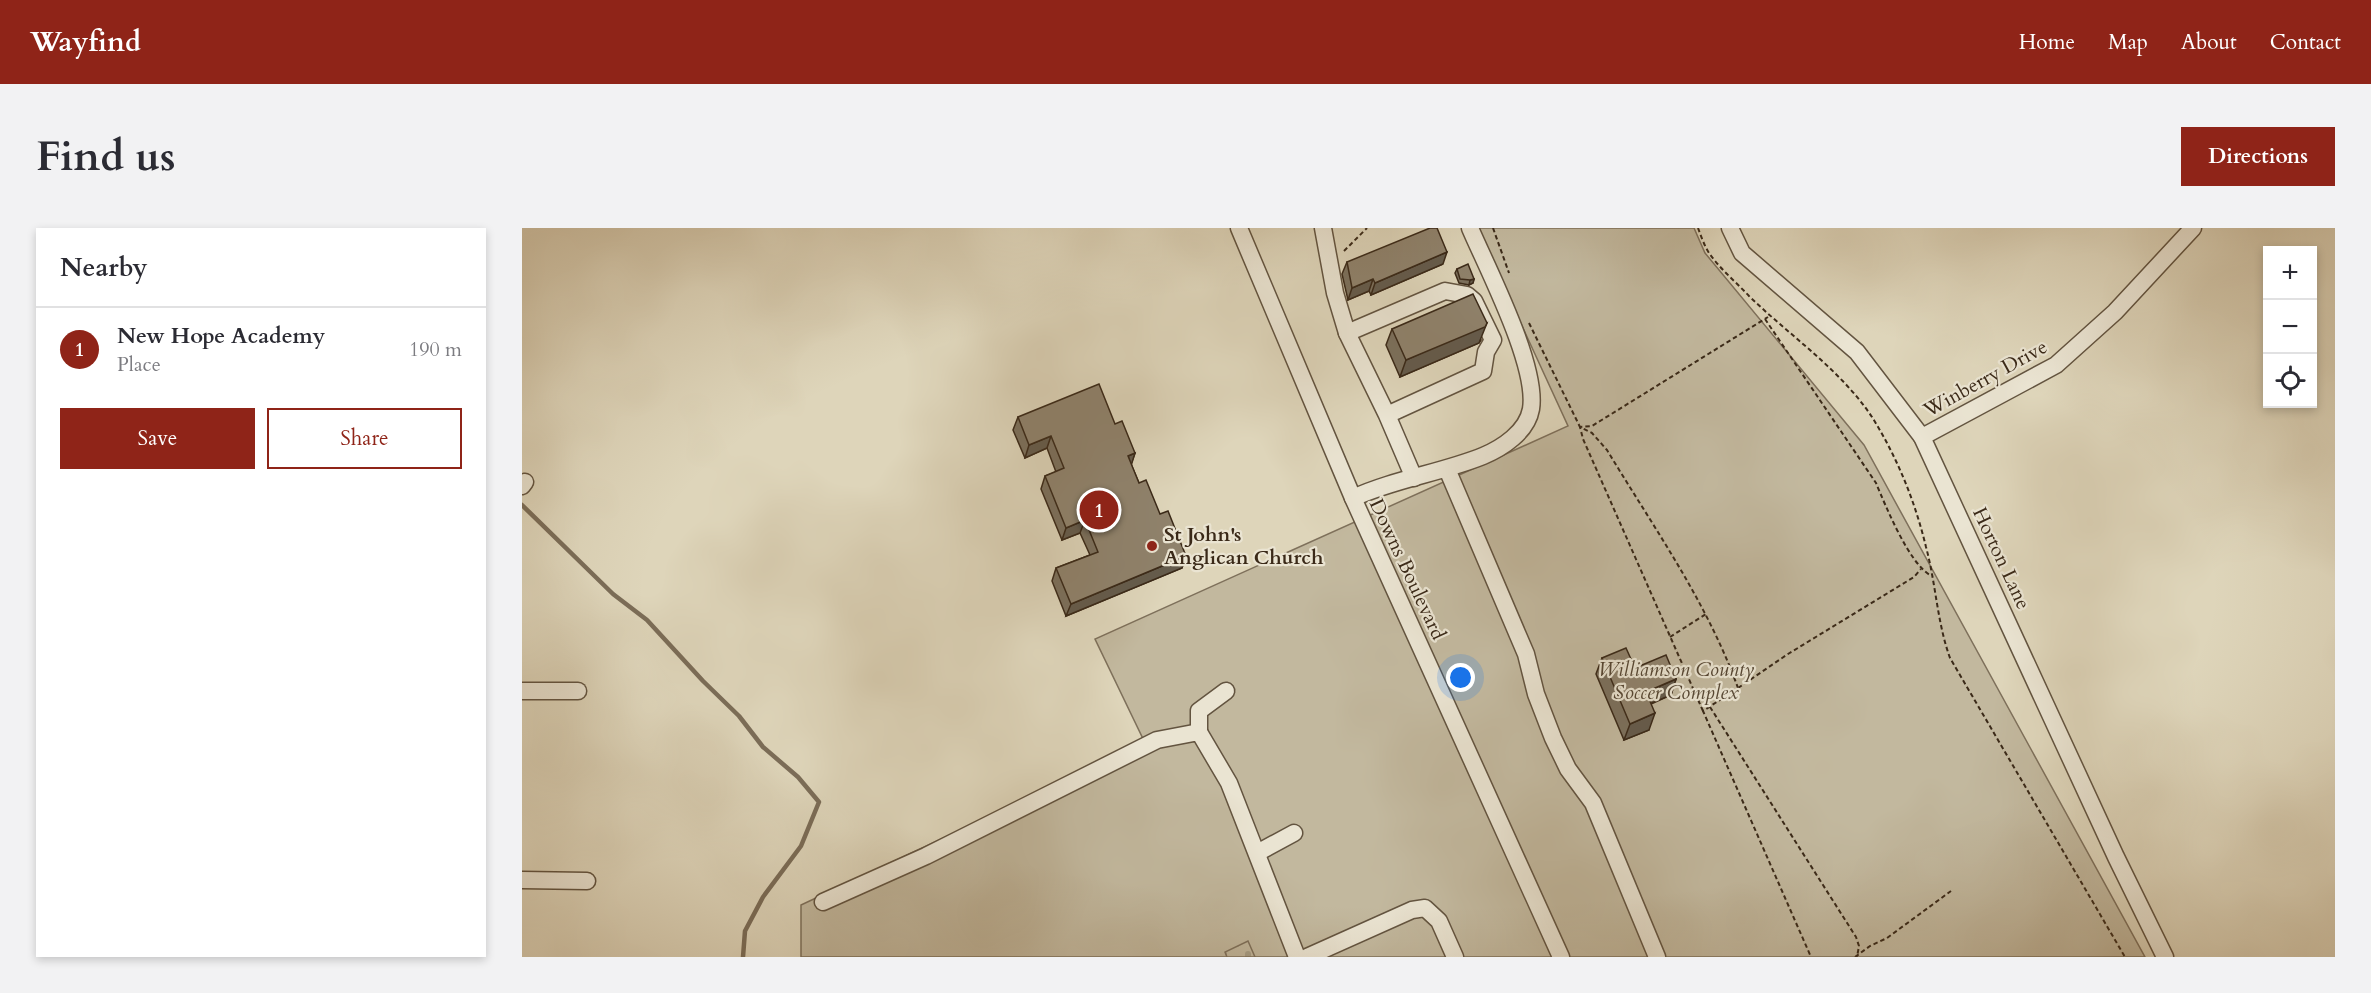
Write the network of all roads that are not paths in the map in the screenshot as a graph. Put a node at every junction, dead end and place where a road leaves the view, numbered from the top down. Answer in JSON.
{"nodes":[{"id":1,"x":1239,"y":228,"type":"edge"},
{"id":2,"x":1323,"y":228,"type":"edge"},
{"id":3,"x":1470,"y":228,"type":"edge"},
{"id":4,"x":1730,"y":228,"type":"edge"},
{"id":5,"x":2193,"y":228,"type":"edge"},
{"id":6,"x":1347,"y":333,"type":"junction"},
{"id":7,"x":1387,"y":415,"type":"junction"},
{"id":8,"x":1922,"y":437,"type":"junction"},
{"id":9,"x":1447,"y":469,"type":"junction"},
{"id":10,"x":1414,"y":478,"type":"junction"},
{"id":11,"x":1353,"y":498,"type":"junction"},
{"id":12,"x":522,"y":691,"type":"edge"},
{"id":13,"x":1226,"y":691,"type":"dead end"},
{"id":14,"x":578,"y":692,"type":"dead end"},
{"id":15,"x":1198,"y":732,"type":"junction"},
{"id":16,"x":1294,"y":833,"type":"dead end"},
{"id":17,"x":1257,"y":853,"type":"junction"},
{"id":18,"x":522,"y":880,"type":"edge"},
{"id":19,"x":587,"y":881,"type":"dead end"},
{"id":20,"x":823,"y":902,"type":"dead end"},
{"id":21,"x":1297,"y":957,"type":"edge"},
{"id":22,"x":1307,"y":957,"type":"edge"},
{"id":23,"x":1455,"y":957,"type":"edge"},
{"id":24,"x":1561,"y":957,"type":"edge"},
{"id":25,"x":1657,"y":957,"type":"edge"},
{"id":26,"x":2164,"y":957,"type":"edge"}],
"edges":[{"from":1,"to":11,"type":"street","name":"Downs Boulevard"},
{"from":2,"to":6,"type":"street"},
{"from":3,"to":9,"type":"street"},
{"from":4,"to":8,"type":"street","name":"Horton Lane"},
{"from":5,"to":8,"type":"street","name":"Winberry Drive"},
{"from":6,"to":7,"type":"street"},
{"from":6,"to":7,"type":"street"},
{"from":7,"to":10,"type":"street"},
{"from":8,"to":26,"type":"street","name":"Horton Lane"},
{"from":9,"to":10,"type":"street"},
{"from":9,"to":25,"type":"street"},
{"from":10,"to":11,"type":"street"},
{"from":11,"to":24,"type":"street","name":"Downs Boulevard"},
{"from":12,"to":14,"type":"street"},
{"from":13,"to":15,"type":"street"},
{"from":15,"to":17,"type":"street"},
{"from":15,"to":20,"type":"street"},
{"from":16,"to":17,"type":"street"},
{"from":17,"to":21,"type":"street"},
{"from":18,"to":19,"type":"street"},
{"from":22,"to":23,"type":"street"}]}
